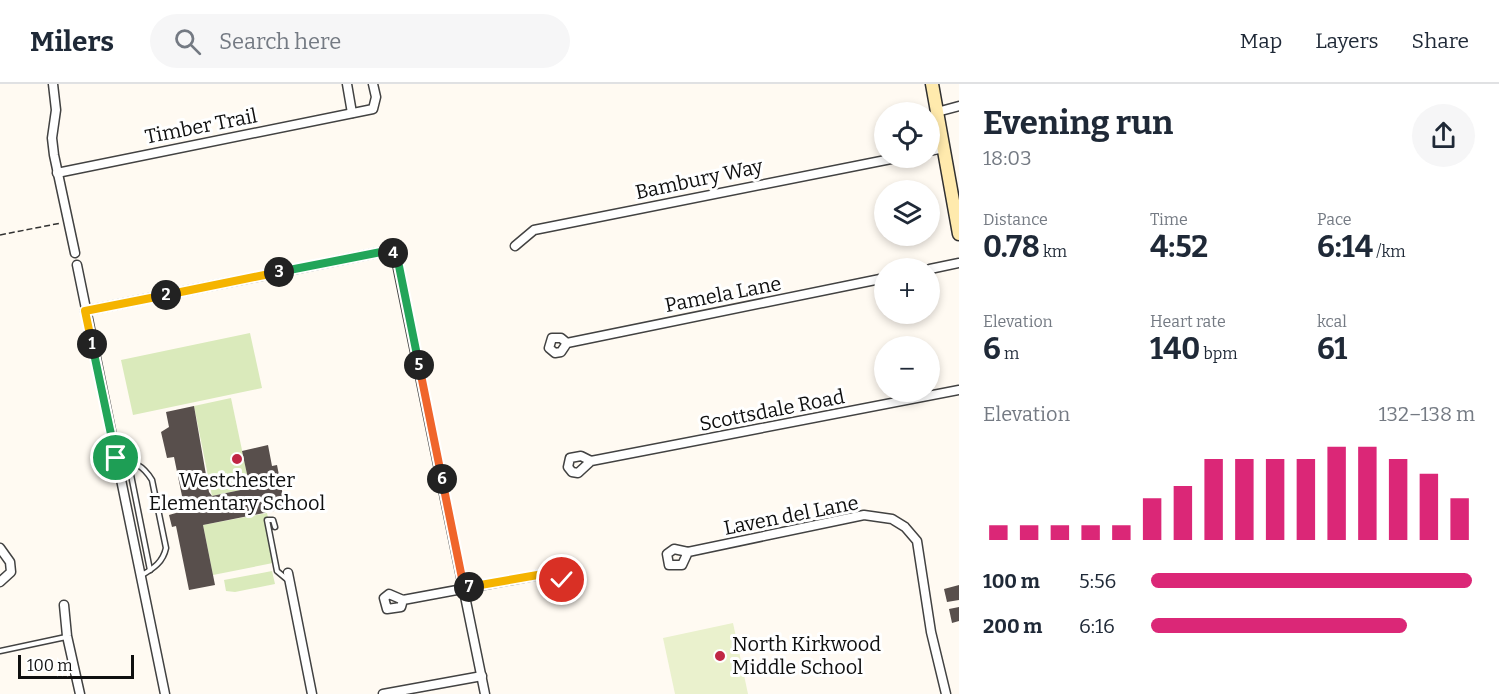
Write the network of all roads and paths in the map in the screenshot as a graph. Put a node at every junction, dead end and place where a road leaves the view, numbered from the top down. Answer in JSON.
{"nodes":[{"id":1,"x":53,"y":84,"type":"edge"},
{"id":2,"x":347,"y":84,"type":"edge"},
{"id":3,"x":373,"y":84,"type":"edge"},
{"id":4,"x":932,"y":84,"type":"edge"},
{"id":5,"x":935,"y":102,"type":"edge"},
{"id":6,"x":959,"y":106,"type":"edge"},
{"id":7,"x":940,"y":111,"type":"edge"},
{"id":8,"x":352,"y":113,"type":"junction"},
{"id":9,"x":940,"y":130,"type":"edge"},
{"id":10,"x":943,"y":148,"type":"junction"},
{"id":11,"x":940,"y":149,"type":"edge"},
{"id":12,"x":874,"y":162,"type":"edge"},
{"id":13,"x":57,"y":173,"type":"junction"},
{"id":14,"x":68,"y":222,"type":"junction"},
{"id":15,"x":959,"y":234,"type":"edge"},
{"id":16,"x":0,"y":236,"type":"edge"},
{"id":17,"x":515,"y":246,"type":"dead end"},
{"id":18,"x":75,"y":253,"type":"dead end"},
{"id":19,"x":959,"y":263,"type":"edge"},
{"id":20,"x":77,"y":265,"type":"dead end"},
{"id":21,"x":940,"y":267,"type":"edge"},
{"id":22,"x":874,"y":280,"type":"edge"},
{"id":23,"x":85,"y":311,"type":"junction"},
{"id":24,"x":567,"y":343,"type":"dead end"},
{"id":25,"x":959,"y":390,"type":"edge"},
{"id":26,"x":116,"y":458,"type":"junction"},
{"id":27,"x":128,"y":460,"type":"junction"},
{"id":28,"x":591,"y":461,"type":"dead end"},
{"id":29,"x":275,"y":527,"type":"dead end"},
{"id":30,"x":0,"y":548,"type":"edge"},
{"id":31,"x":688,"y":552,"type":"dead end"},
{"id":32,"x":150,"y":570,"type":"junction"},
{"id":33,"x":549,"y":573,"type":"dead end"},
{"id":34,"x":141,"y":577,"type":"junction"},
{"id":35,"x":289,"y":577,"type":"joint"},
{"id":36,"x":0,"y":582,"type":"edge"},
{"id":37,"x":464,"y":588,"type":"junction"},
{"id":38,"x":403,"y":600,"type":"dead end"},
{"id":39,"x":64,"y":605,"type":"dead end"},
{"id":40,"x":67,"y":636,"type":"junction"},
{"id":41,"x":0,"y":651,"type":"edge"},
{"id":42,"x":482,"y":676,"type":"junction"},
{"id":43,"x":80,"y":694,"type":"edge"},
{"id":44,"x":165,"y":694,"type":"edge"},
{"id":45,"x":312,"y":694,"type":"edge"},
{"id":46,"x":383,"y":694,"type":"edge"},
{"id":47,"x":485,"y":694,"type":"edge"},
{"id":48,"x":946,"y":694,"type":"edge"}],
"edges":[{"from":1,"to":13,"type":"street"},
{"from":2,"to":8,"type":"street"},
{"from":3,"to":8,"type":"street","name":"Timber Trail"},
{"from":4,"to":5,"type":"street"},
{"from":6,"to":7,"type":"street"},
{"from":8,"to":13,"type":"street","name":"Timber Trail"},
{"from":9,"to":10,"type":"street"},
{"from":10,"to":11,"type":"street"},
{"from":10,"to":15,"type":"street"},
{"from":12,"to":17,"type":"street","name":"Bambury Way"},
{"from":13,"to":14,"type":"street"},
{"from":14,"to":16,"type":"path"},
{"from":14,"to":18,"type":"street"},
{"from":19,"to":21,"type":"street"},
{"from":20,"to":23,"type":"street"},
{"from":22,"to":24,"type":"street","name":"Pamela Lane"},
{"from":23,"to":26,"type":"street"},
{"from":23,"to":37,"type":"street"},
{"from":25,"to":28,"type":"street","name":"Scottsdale Road"},
{"from":26,"to":27,"type":"lane"},
{"from":26,"to":34,"type":"street"},
{"from":27,"to":32,"type":"lane"},
{"from":27,"to":32,"type":"lane"},
{"from":29,"to":35,"type":"lane"},
{"from":30,"to":36,"type":"street"},
{"from":31,"to":48,"type":"street","name":"Laven del Lane"},
{"from":32,"to":34,"type":"lane"},
{"from":33,"to":37,"type":"street"},
{"from":34,"to":44,"type":"street"},
{"from":35,"to":45,"type":"street"},
{"from":37,"to":38,"type":"street"},
{"from":37,"to":42,"type":"street"},
{"from":39,"to":40,"type":"street"},
{"from":40,"to":41,"type":"lane"},
{"from":40,"to":43,"type":"street"},
{"from":42,"to":46,"type":"street"},
{"from":42,"to":47,"type":"street"}]}
